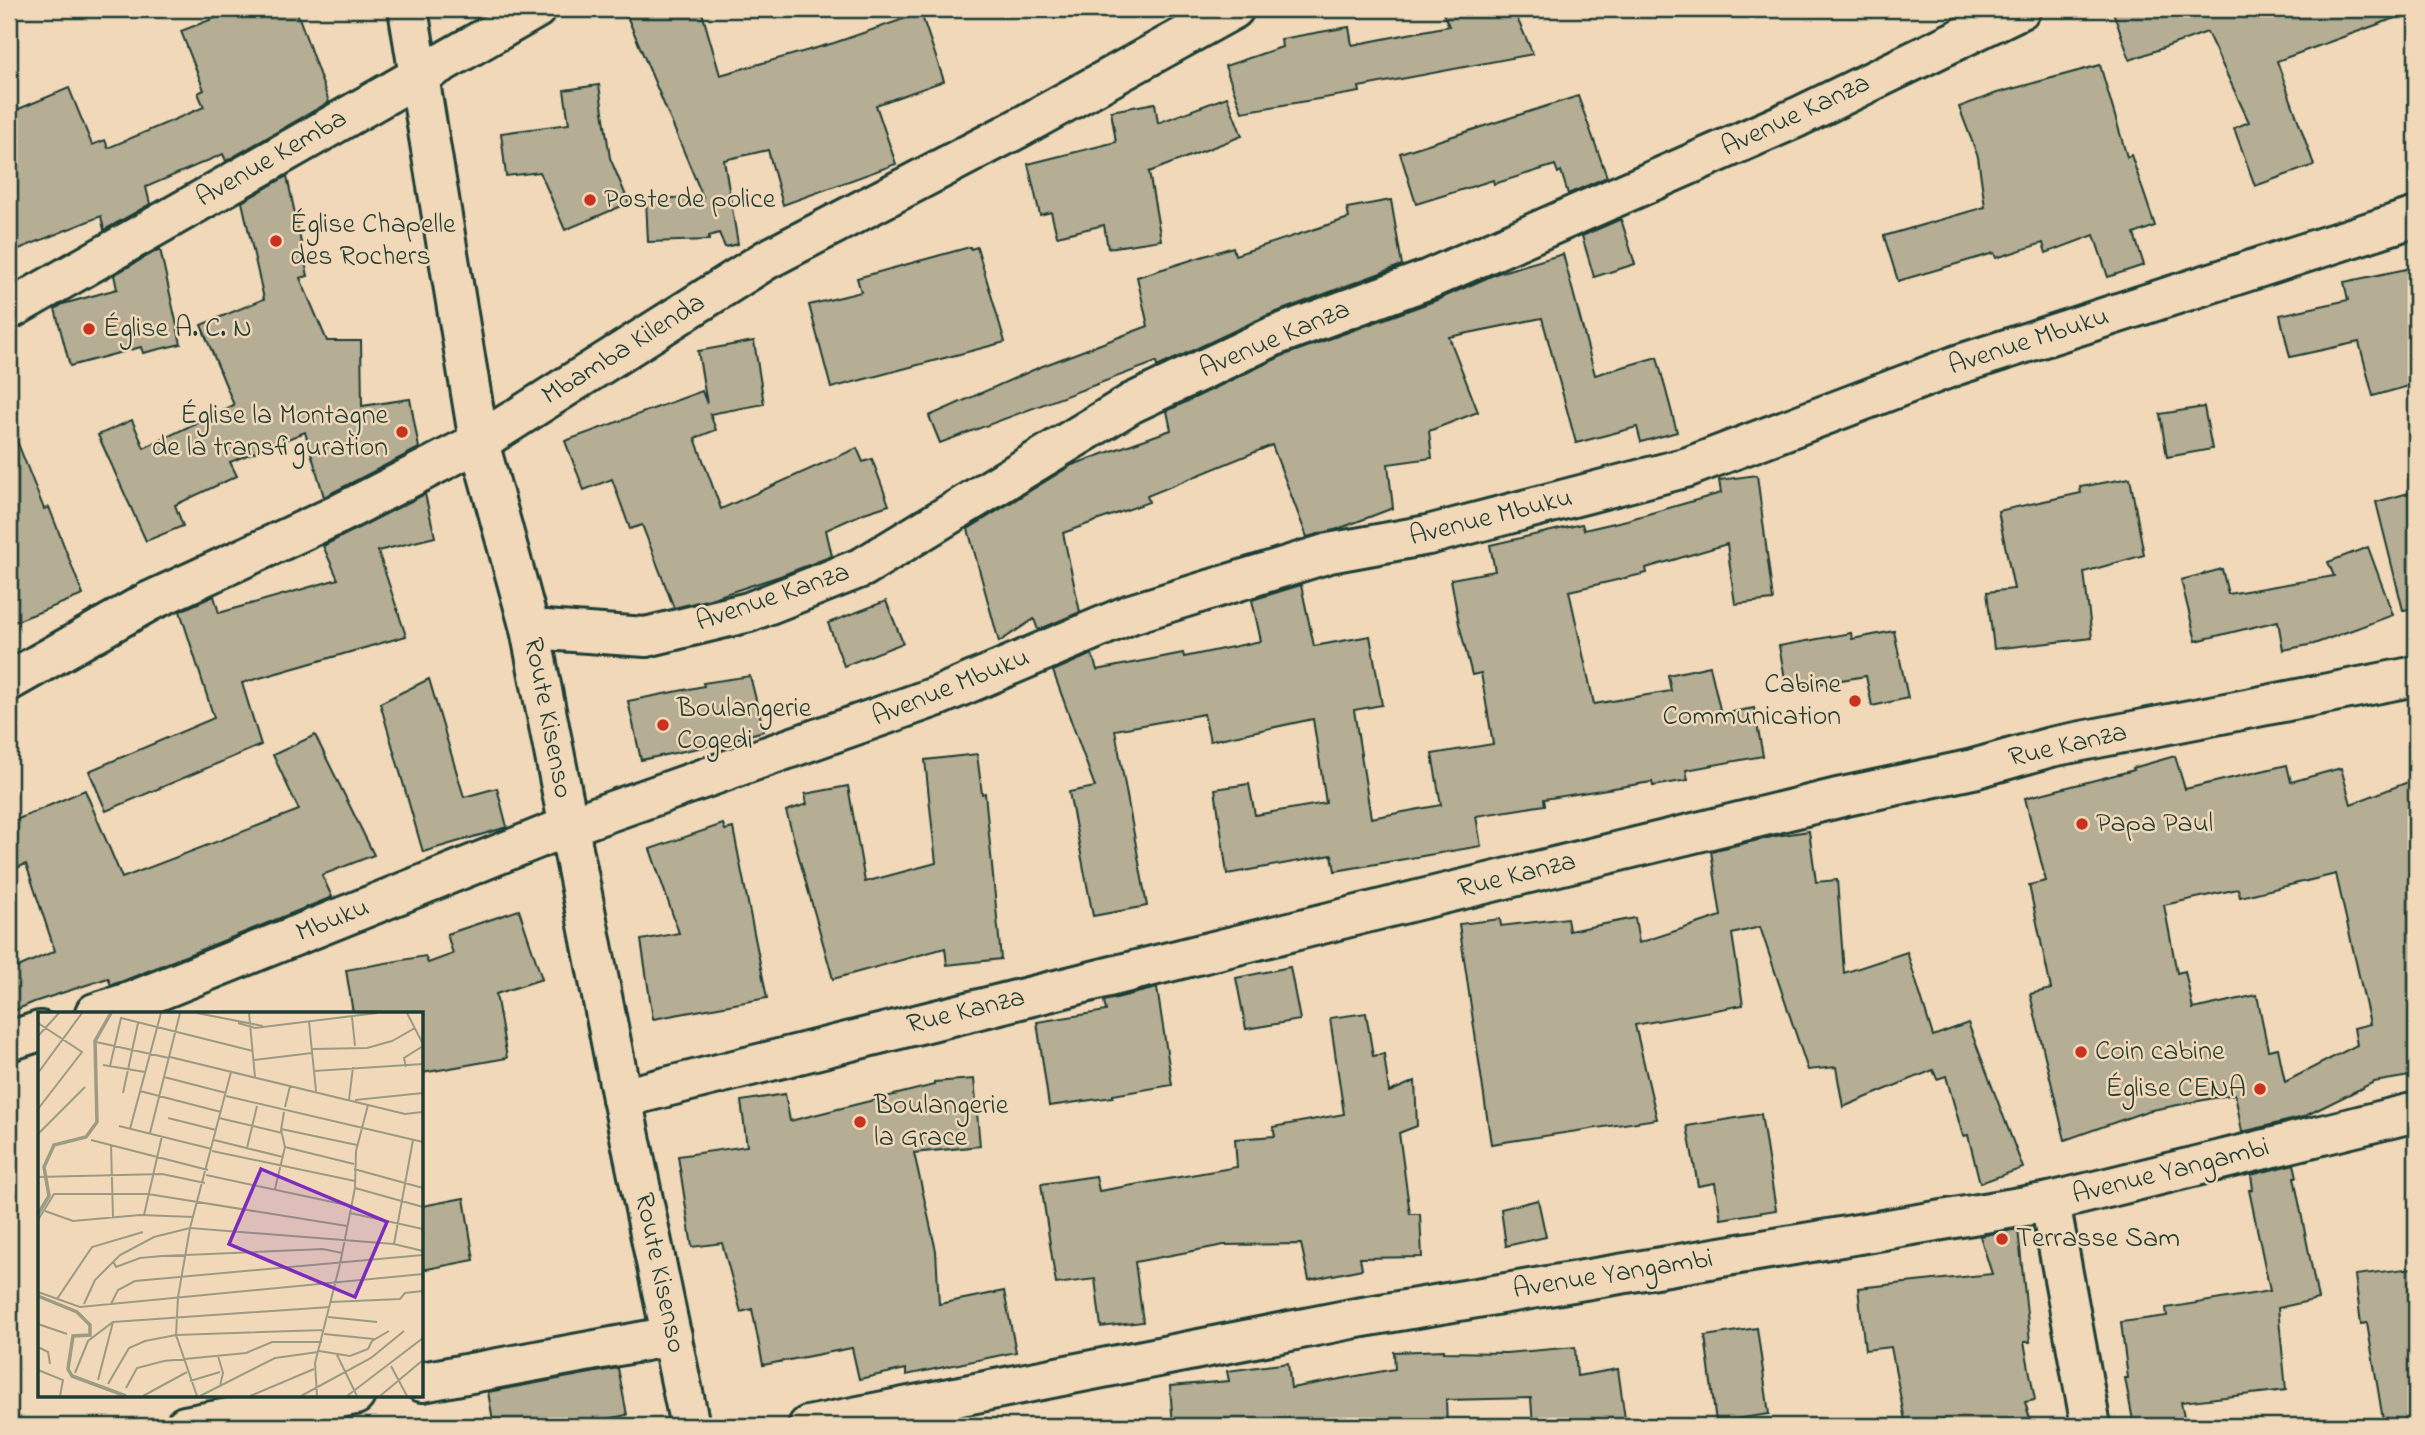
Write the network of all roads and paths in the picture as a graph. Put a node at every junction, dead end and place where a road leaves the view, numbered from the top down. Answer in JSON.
{"nodes":[{"id":1,"x":408,"y":9,"type":"edge"},
{"id":2,"x":536,"y":9,"type":"edge"},
{"id":3,"x":1234,"y":9,"type":"edge"},
{"id":4,"x":2021,"y":9,"type":"edge"},
{"id":5,"x":419,"y":74,"type":"junction"},
{"id":6,"x":2416,"y":217,"type":"edge"},
{"id":7,"x":9,"y":310,"type":"edge"},
{"id":8,"x":479,"y":442,"type":"junction"},
{"id":9,"x":530,"y":629,"type":"junction"},
{"id":10,"x":2416,"y":676,"type":"edge"},
{"id":11,"x":9,"y":681,"type":"edge"},
{"id":12,"x":569,"y":827,"type":"junction"},
{"id":13,"x":98,"y":1012,"type":"edge"},
{"id":14,"x":38,"y":1032,"type":"edge"},
{"id":15,"x":9,"y":1041,"type":"edge"},
{"id":16,"x":622,"y":1098,"type":"junction"},
{"id":17,"x":2416,"y":1112,"type":"edge"},
{"id":18,"x":2050,"y":1202,"type":"junction"},
{"id":19,"x":672,"y":1336,"type":"junction"},
{"id":20,"x":424,"y":1382,"type":"edge"},
{"id":21,"x":350,"y":1396,"type":"edge"},
{"id":22,"x":185,"y":1426,"type":"edge"},
{"id":23,"x":690,"y":1426,"type":"edge"},
{"id":24,"x":808,"y":1426,"type":"edge"},
{"id":25,"x":2091,"y":1426,"type":"edge"}],
"edges":[{"from":1,"to":5,"type":"street","name":"Route Kisenso"},
{"from":2,"to":5,"type":"street","name":"Avenue Kemba"},
{"from":3,"to":8,"type":"street","name":"Mbamba Kilenda"},
{"from":4,"to":9,"type":"street","name":"Avenue Kanza"},
{"from":5,"to":7,"type":"street","name":"Avenue Kemba"},
{"from":5,"to":8,"type":"street","name":"Route Kisenso"},
{"from":6,"to":12,"type":"street","name":"Avenue Mbuku"},
{"from":8,"to":9,"type":"street","name":"Route Kisenso"},
{"from":8,"to":11,"type":"street","name":"Mbamba Kilenda"},
{"from":9,"to":12,"type":"street","name":"Route Kisenso"},
{"from":10,"to":16,"type":"street","name":"Rue Kanza"},
{"from":12,"to":13,"type":"street","name":"Mbuku"},
{"from":12,"to":16,"type":"street","name":"Route Kisenso"},
{"from":14,"to":15,"type":"street"},
{"from":16,"to":19,"type":"street","name":"Route Kisenso"},
{"from":17,"to":18,"type":"street","name":"Avenue Yangambi"},
{"from":18,"to":24,"type":"street","name":"Avenue Yangambi"},
{"from":18,"to":25,"type":"street"},
{"from":19,"to":20,"type":"street"},
{"from":19,"to":23,"type":"street","name":"Route Kisenso"},
{"from":21,"to":22,"type":"street"}]}
